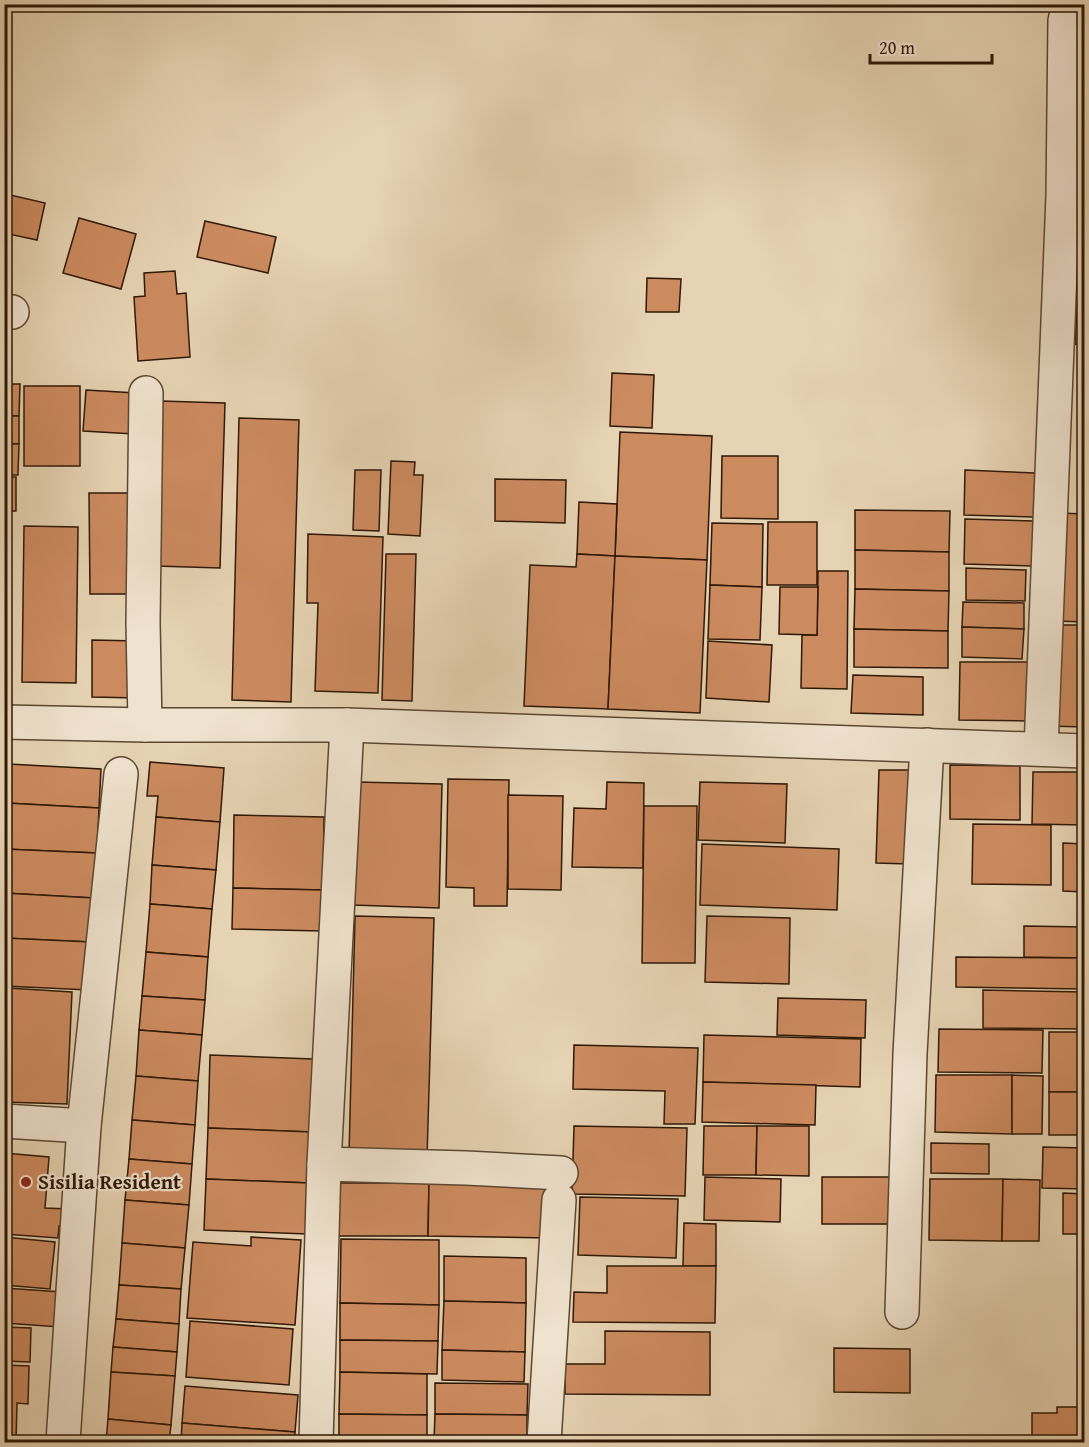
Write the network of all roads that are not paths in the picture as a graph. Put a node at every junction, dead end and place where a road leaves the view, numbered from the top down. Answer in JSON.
{"nodes":[{"id":1,"x":1069,"y":4,"type":"edge"},
{"id":2,"x":146,"y":393,"type":"dead end"},
{"id":3,"x":4,"y":722,"type":"edge"},
{"id":4,"x":145,"y":725,"type":"junction"},
{"id":5,"x":347,"y":725,"type":"junction"},
{"id":6,"x":927,"y":745,"type":"junction"},
{"id":7,"x":1041,"y":749,"type":"junction"},
{"id":8,"x":1084,"y":751,"type":"edge"},
{"id":9,"x":122,"y":774,"type":"dead end"},
{"id":10,"x":4,"y":1121,"type":"edge"},
{"id":11,"x":84,"y":1126,"type":"junction"},
{"id":12,"x":324,"y":1164,"type":"junction"},
{"id":13,"x":902,"y":1312,"type":"dead end"},
{"id":14,"x":63,"y":1443,"type":"edge"},
{"id":15,"x":316,"y":1443,"type":"edge"},
{"id":16,"x":544,"y":1443,"type":"edge"}],
"edges":[{"from":1,"to":7,"type":"street"},
{"from":2,"to":4,"type":"street"},
{"from":3,"to":4,"type":"street"},
{"from":4,"to":5,"type":"street"},
{"from":5,"to":6,"type":"street"},
{"from":5,"to":12,"type":"street"},
{"from":6,"to":7,"type":"street"},
{"from":6,"to":13,"type":"street"},
{"from":7,"to":8,"type":"street"},
{"from":9,"to":11,"type":"street"},
{"from":10,"to":11,"type":"street"},
{"from":11,"to":14,"type":"street"},
{"from":12,"to":15,"type":"street"},
{"from":12,"to":16,"type":"street"}]}
